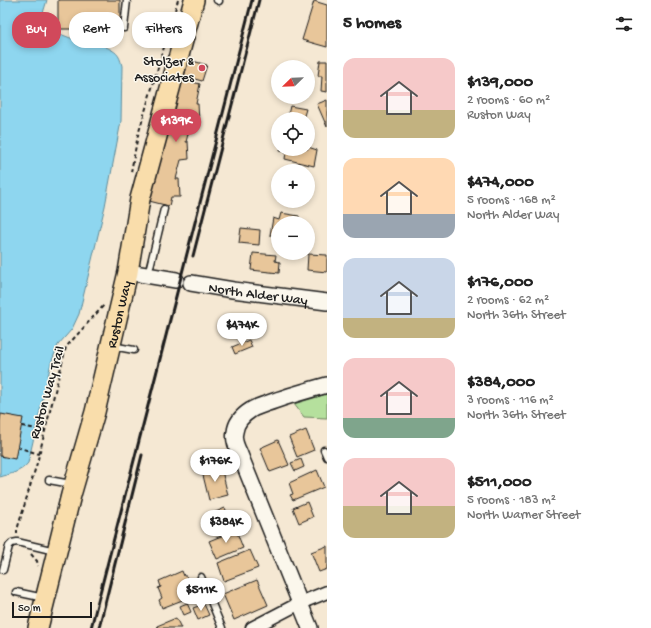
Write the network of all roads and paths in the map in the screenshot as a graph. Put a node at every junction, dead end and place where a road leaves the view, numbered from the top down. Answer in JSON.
{"nodes":[{"id":1,"x":127,"y":0,"type":"edge"},
{"id":2,"x":178,"y":0,"type":"edge"},
{"id":3,"x":194,"y":0,"type":"edge"},
{"id":4,"x":124,"y":28,"type":"dead end"},
{"id":5,"x":131,"y":173,"type":"dead end"},
{"id":6,"x":164,"y":209,"type":"dead end"},
{"id":7,"x":128,"y":272,"type":"junction"},
{"id":8,"x":148,"y":276,"type":"junction"},
{"id":9,"x":107,"y":302,"type":"dead end"},
{"id":10,"x":327,"y":302,"type":"edge"},
{"id":11,"x":110,"y":346,"type":"junction"},
{"id":12,"x":134,"y":350,"type":"dead end"},
{"id":13,"x":327,"y":385,"type":"edge"},
{"id":14,"x":22,"y":426,"type":"dead end"},
{"id":15,"x":45,"y":431,"type":"junction"},
{"id":16,"x":17,"y":447,"type":"dead end"},
{"id":17,"x":324,"y":450,"type":"dead end"},
{"id":18,"x":39,"y":454,"type":"junction"},
{"id":19,"x":327,"y":457,"type":"edge"},
{"id":20,"x":49,"y":480,"type":"dead end"},
{"id":21,"x":74,"y":485,"type":"junction"},
{"id":22,"x":17,"y":542,"type":"junction"},
{"id":23,"x":57,"y":551,"type":"junction"},
{"id":24,"x":3,"y":570,"type":"dead end"},
{"id":25,"x":39,"y":571,"type":"dead end"},
{"id":26,"x":201,"y":577,"type":"dead end"},
{"id":27,"x":16,"y":592,"type":"dead end"},
{"id":28,"x":327,"y":592,"type":"edge"},
{"id":29,"x":45,"y":599,"type":"junction"},
{"id":30,"x":300,"y":603,"type":"junction"},
{"id":31,"x":38,"y":628,"type":"edge"},
{"id":32,"x":222,"y":628,"type":"edge"},
{"id":33,"x":252,"y":628,"type":"edge"},
{"id":34,"x":310,"y":628,"type":"edge"}],
"edges":[{"from":1,"to":4,"type":"lane"},
{"from":2,"to":5,"type":"path"},
{"from":3,"to":7,"type":"main road","name":"Ruston Way"},
{"from":6,"to":8,"type":"lane"},
{"from":7,"to":8,"type":"street","name":"North Alder Way"},
{"from":7,"to":11,"type":"main road","name":"Ruston Way"},
{"from":8,"to":10,"type":"street","name":"North Alder Way"},
{"from":9,"to":15,"type":"path","name":"Ruston Way Trail"},
{"from":11,"to":12,"type":"lane"},
{"from":11,"to":21,"type":"main road","name":"Ruston Way"},
{"from":13,"to":30,"type":"street"},
{"from":14,"to":15,"type":"path"},
{"from":15,"to":18,"type":"path","name":"Ruston Way Trail"},
{"from":16,"to":18,"type":"path"},
{"from":17,"to":19,"type":"lane"},
{"from":18,"to":22,"type":"path","name":"Ruston Way Trail"},
{"from":20,"to":21,"type":"lane"},
{"from":21,"to":23,"type":"main road","name":"Ruston Way"},
{"from":22,"to":23,"type":"lane"},
{"from":22,"to":24,"type":"lane"},
{"from":22,"to":25,"type":"path"},
{"from":23,"to":29,"type":"main road","name":"Ruston Way"},
{"from":26,"to":32,"type":"lane"},
{"from":27,"to":29,"type":"lane"},
{"from":28,"to":30,"type":"street"},
{"from":29,"to":31,"type":"main road","name":"Ruston Way"},
{"from":30,"to":33,"type":"street"},
{"from":30,"to":34,"type":"street"}]}
